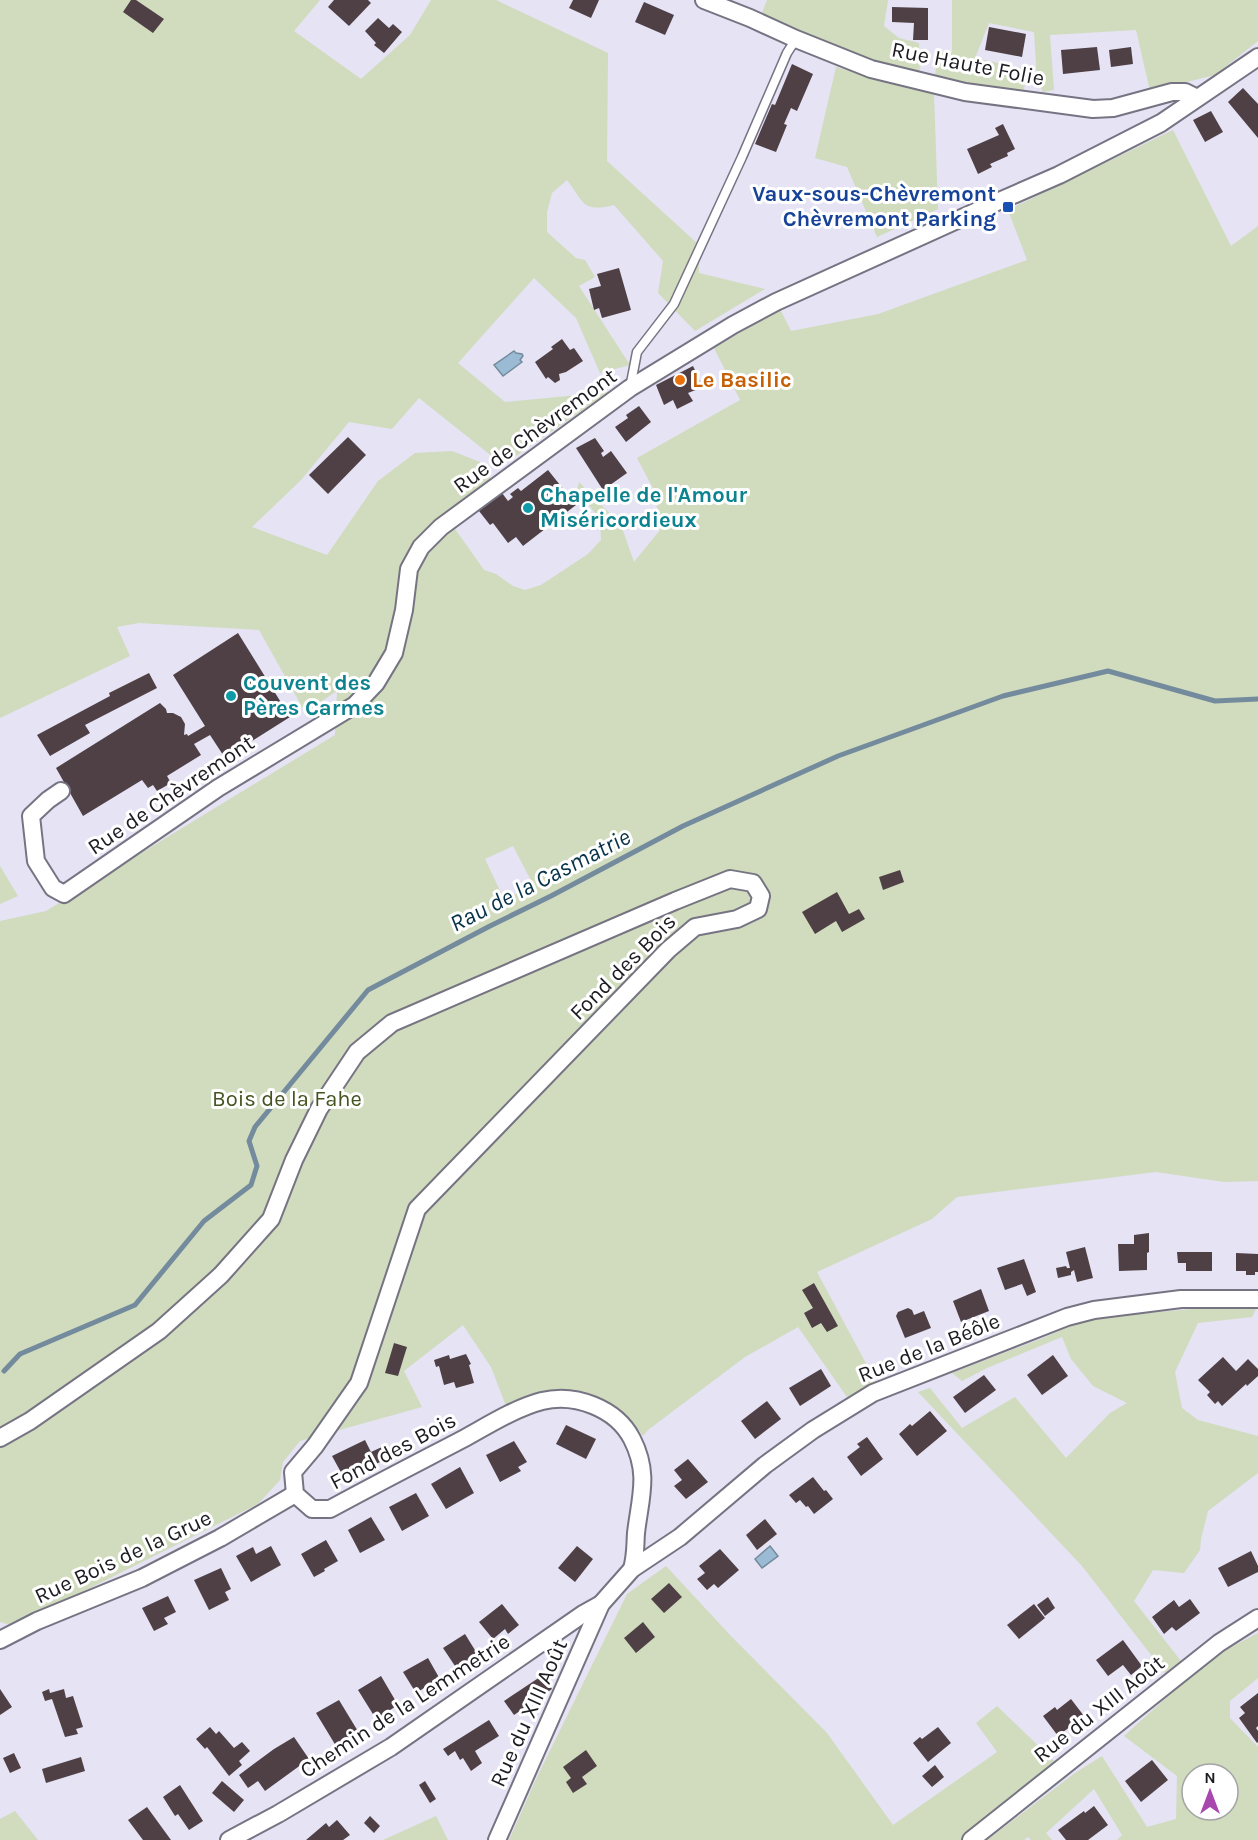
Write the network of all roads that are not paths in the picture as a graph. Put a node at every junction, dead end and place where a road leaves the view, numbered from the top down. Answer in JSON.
{"nodes":[{"id":1,"x":704,"y":0,"type":"edge"},
{"id":2,"x":796,"y":39,"type":"junction"},
{"id":3,"x":1258,"y":57,"type":"edge"},
{"id":4,"x":1197,"y":98,"type":"junction"},
{"id":5,"x":630,"y":388,"type":"junction"},
{"id":6,"x":62,"y":791,"type":"dead end"},
{"id":7,"x":1258,"y":1299,"type":"edge"},
{"id":8,"x":0,"y":1438,"type":"edge"},
{"id":9,"x":295,"y":1494,"type":"junction"},
{"id":10,"x":632,"y":1569,"type":"junction"},
{"id":11,"x":601,"y":1604,"type":"junction"},
{"id":12,"x":1258,"y":1618,"type":"edge"},
{"id":13,"x":0,"y":1640,"type":"edge"},
{"id":14,"x":229,"y":1840,"type":"edge"},
{"id":15,"x":497,"y":1840,"type":"edge"},
{"id":16,"x":970,"y":1840,"type":"edge"}],
"edges":[{"from":1,"to":2,"type":"street","name":"Rue Haute Folie"},
{"from":2,"to":4,"type":"street","name":"Rue Haute Folie"},
{"from":2,"to":5,"type":"lane"},
{"from":3,"to":4,"type":"street","name":"Rue de Chèvremont"},
{"from":4,"to":5,"type":"street","name":"Rue de Chèvremont"},
{"from":5,"to":6,"type":"street","name":"Rue de Chèvremont"},
{"from":7,"to":10,"type":"street","name":"Rue de la Béôle"},
{"from":8,"to":9,"type":"street","name":"Fond des Bois"},
{"from":9,"to":10,"type":"street","name":"Fond des Bois"},
{"from":9,"to":13,"type":"street","name":"Rue Bois de la Grue"},
{"from":10,"to":11,"type":"street","name":"Rue de la Béôle"},
{"from":11,"to":14,"type":"street","name":"Chemin de la Lemmetrie"},
{"from":11,"to":15,"type":"street","name":"Rue du XIII Août"},
{"from":12,"to":16,"type":"street","name":"Rue du XIII Août"}]}
